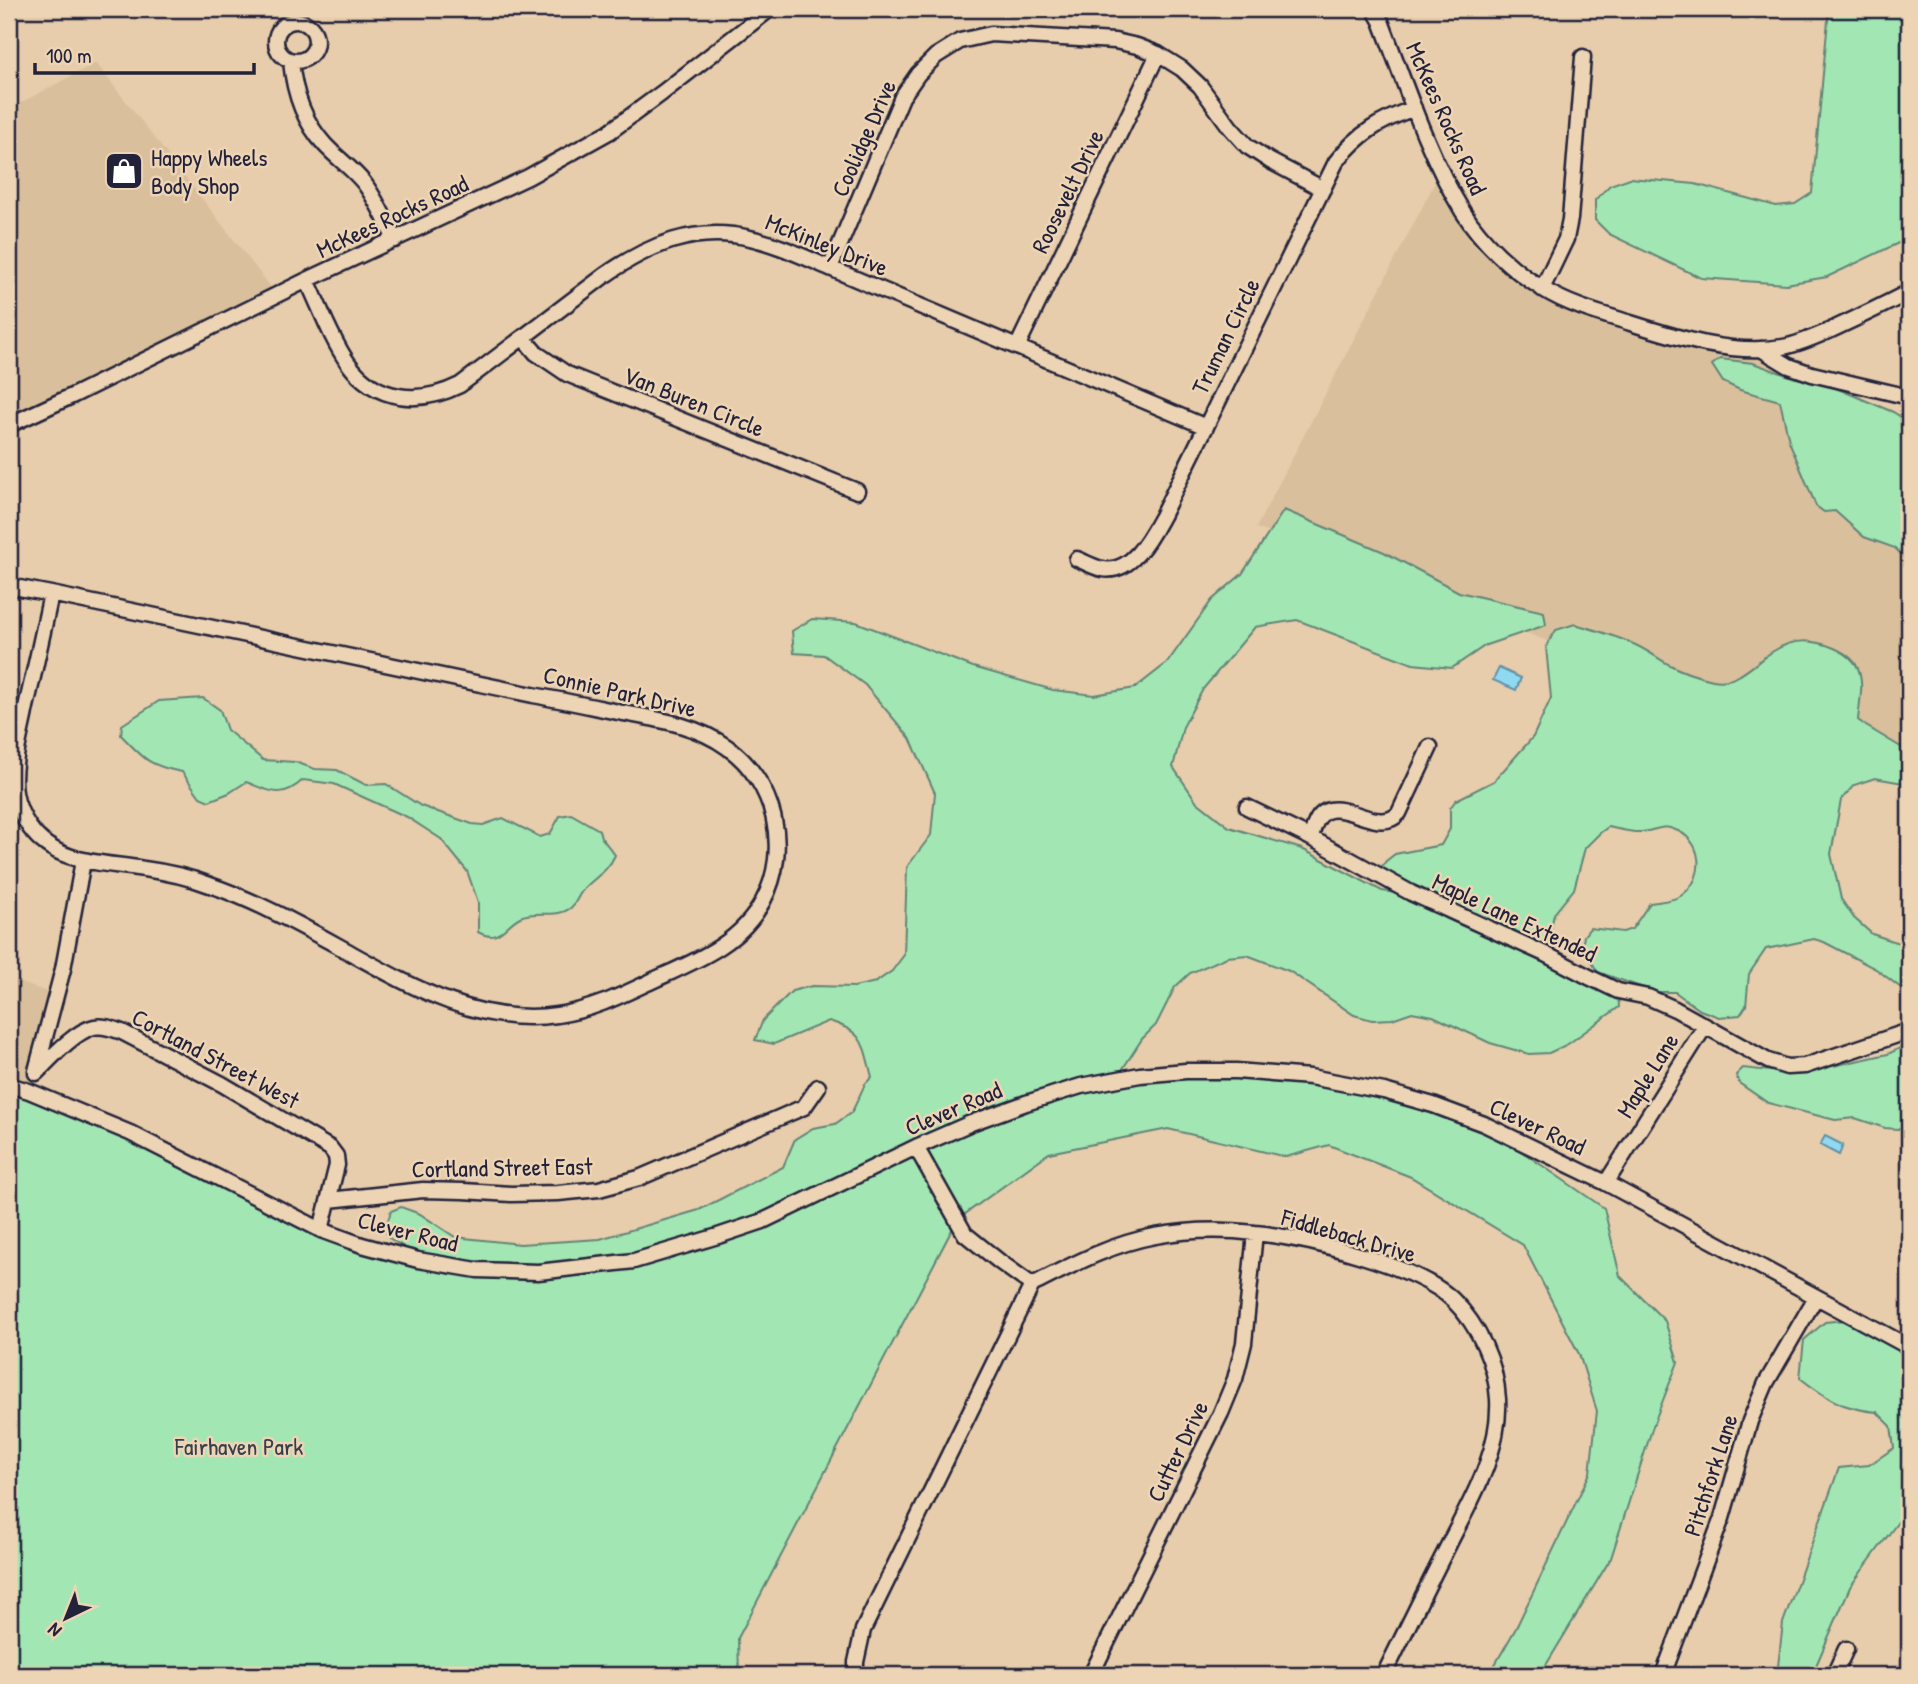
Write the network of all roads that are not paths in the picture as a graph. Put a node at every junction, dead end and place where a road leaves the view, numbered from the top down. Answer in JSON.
{"nodes":[{"id":1,"x":770,"y":9,"type":"edge"},
{"id":2,"x":1374,"y":9,"type":"edge"},
{"id":3,"x":1158,"y":54,"type":"junction"},
{"id":4,"x":1583,"y":57,"type":"dead end"},
{"id":5,"x":291,"y":61,"type":"dead end"},
{"id":6,"x":1414,"y":108,"type":"junction"},
{"id":7,"x":1323,"y":188,"type":"junction"},
{"id":8,"x":395,"y":240,"type":"junction"},
{"id":9,"x":830,"y":268,"type":"junction"},
{"id":10,"x":307,"y":280,"type":"junction"},
{"id":11,"x":1542,"y":289,"type":"junction"},
{"id":12,"x":1909,"y":292,"type":"edge"},
{"id":13,"x":523,"y":338,"type":"junction"},
{"id":14,"x":1017,"y":347,"type":"junction"},
{"id":15,"x":1761,"y":349,"type":"junction"},
{"id":16,"x":1909,"y":397,"type":"edge"},
{"id":17,"x":9,"y":425,"type":"edge"},
{"id":18,"x":1206,"y":427,"type":"junction"},
{"id":19,"x":857,"y":491,"type":"dead end"},
{"id":20,"x":1077,"y":559,"type":"dead end"},
{"id":21,"x":9,"y":586,"type":"edge"},
{"id":22,"x":51,"y":594,"type":"junction"},
{"id":23,"x":1430,"y":747,"type":"dead end"},
{"id":24,"x":1247,"y":807,"type":"dead end"},
{"id":25,"x":1311,"y":838,"type":"junction"},
{"id":26,"x":83,"y":861,"type":"junction"},
{"id":27,"x":1705,"y":1026,"type":"junction"},
{"id":28,"x":1909,"y":1031,"type":"edge"},
{"id":29,"x":36,"y":1073,"type":"junction"},
{"id":30,"x":9,"y":1085,"type":"edge"},
{"id":31,"x":818,"y":1087,"type":"dead end"},
{"id":32,"x":29,"y":1091,"type":"junction"},
{"id":33,"x":916,"y":1147,"type":"junction"},
{"id":34,"x":1606,"y":1184,"type":"junction"},
{"id":35,"x":328,"y":1200,"type":"junction"},
{"id":36,"x":321,"y":1230,"type":"junction"},
{"id":37,"x":1255,"y":1233,"type":"junction"},
{"id":38,"x":1032,"y":1285,"type":"junction"},
{"id":39,"x":1816,"y":1297,"type":"junction"},
{"id":40,"x":1909,"y":1347,"type":"edge"},
{"id":41,"x":1846,"y":1649,"type":"dead end"},
{"id":42,"x":856,"y":1675,"type":"edge"},
{"id":43,"x":1091,"y":1675,"type":"edge"},
{"id":44,"x":1384,"y":1675,"type":"edge"},
{"id":45,"x":1663,"y":1675,"type":"edge"},
{"id":46,"x":1834,"y":1675,"type":"edge"}],
"edges":[{"from":1,"to":8,"type":"street","name":"McKees Rocks Road"},
{"from":2,"to":6,"type":"street","name":"McKees Rocks Road"},
{"from":3,"to":7,"type":"street","name":"Coolidge Drive"},
{"from":3,"to":9,"type":"street","name":"Coolidge Drive"},
{"from":3,"to":14,"type":"street","name":"Roosevelt Drive"},
{"from":4,"to":11,"type":"street"},
{"from":5,"to":8,"type":"street"},
{"from":6,"to":7,"type":"street","name":"Truman Circle"},
{"from":6,"to":11,"type":"street","name":"McKees Rocks Road"},
{"from":7,"to":18,"type":"street","name":"Truman Circle"},
{"from":8,"to":10,"type":"street","name":"McKees Rocks Road"},
{"from":9,"to":13,"type":"street","name":"McKinley Drive"},
{"from":9,"to":14,"type":"street","name":"McKinley Drive"},
{"from":10,"to":13,"type":"street","name":"McKinley Drive"},
{"from":10,"to":17,"type":"street","name":"McKees Rocks Road"},
{"from":11,"to":15,"type":"street","name":"McKees Rocks Road"},
{"from":12,"to":15,"type":"street","name":"McKees Rocks Road"},
{"from":13,"to":19,"type":"street","name":"Van Buren Circle"},
{"from":14,"to":18,"type":"street","name":"McKinley Drive"},
{"from":15,"to":16,"type":"street"},
{"from":18,"to":20,"type":"street","name":"Truman Circle"},
{"from":21,"to":22,"type":"street","name":"Connie Park Drive"},
{"from":22,"to":26,"type":"street","name":"Connie Park Drive"},
{"from":22,"to":26,"type":"street","name":"Connie Park Drive"},
{"from":23,"to":25,"type":"street"},
{"from":24,"to":25,"type":"street","name":"Maple Lane Extended"},
{"from":25,"to":27,"type":"street","name":"Maple Lane Extended"},
{"from":26,"to":29,"type":"street"},
{"from":27,"to":28,"type":"street","name":"Maple Lane Extended"},
{"from":27,"to":34,"type":"street","name":"Maple Lane"},
{"from":29,"to":32,"type":"street"},
{"from":29,"to":35,"type":"street","name":"Cortland Street West"},
{"from":30,"to":32,"type":"street","name":"Clever Road"},
{"from":31,"to":35,"type":"street","name":"Cortland Street East"},
{"from":32,"to":36,"type":"street","name":"Clever Road"},
{"from":33,"to":34,"type":"street","name":"Clever Road"},
{"from":33,"to":36,"type":"street","name":"Clever Road"},
{"from":33,"to":38,"type":"street"},
{"from":34,"to":39,"type":"street","name":"Clever Road"},
{"from":35,"to":36,"type":"street","name":"Cortland Street West"},
{"from":37,"to":38,"type":"street","name":"Fiddleback Drive"},
{"from":37,"to":43,"type":"street","name":"Cutter Drive"},
{"from":37,"to":44,"type":"street","name":"Fiddleback Drive"},
{"from":38,"to":42,"type":"street"},
{"from":39,"to":40,"type":"street","name":"Clever Road"},
{"from":39,"to":45,"type":"street","name":"Pitchfork Lane"},
{"from":41,"to":46,"type":"street"}]}
